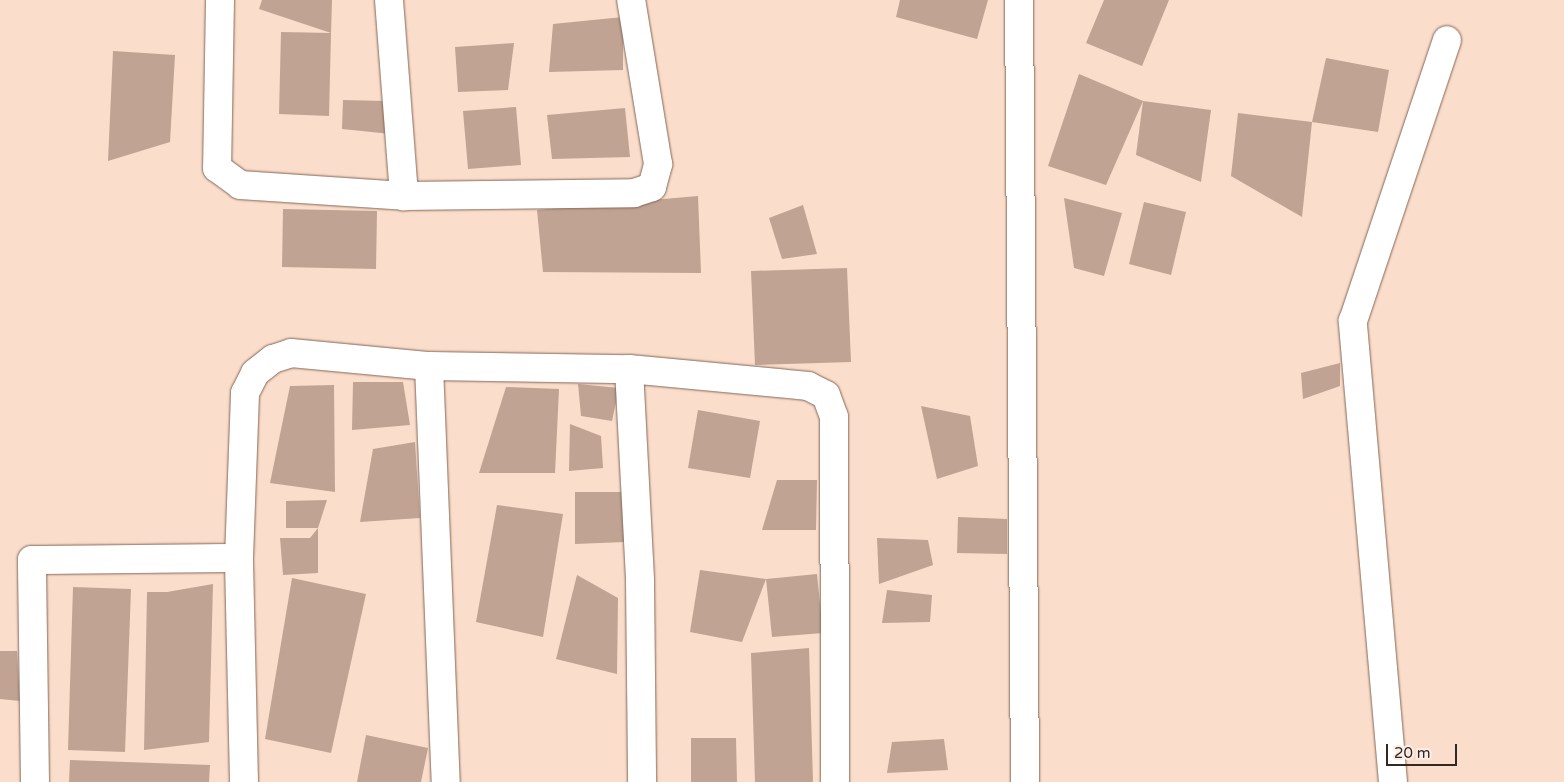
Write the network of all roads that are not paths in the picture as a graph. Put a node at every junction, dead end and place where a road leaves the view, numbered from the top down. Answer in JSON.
{"nodes":[{"id":1,"x":220,"y":0,"type":"edge"},
{"id":2,"x":388,"y":0,"type":"edge"},
{"id":3,"x":631,"y":0,"type":"edge"},
{"id":4,"x":1019,"y":0,"type":"edge"},
{"id":5,"x":1447,"y":40,"type":"dead end"},
{"id":6,"x":404,"y":196,"type":"junction"},
{"id":7,"x":429,"y":366,"type":"junction"},
{"id":8,"x":630,"y":369,"type":"junction"},
{"id":9,"x":239,"y":558,"type":"junction"},
{"id":10,"x":35,"y":782,"type":"edge"},
{"id":11,"x":244,"y":782,"type":"edge"},
{"id":12,"x":446,"y":782,"type":"edge"},
{"id":13,"x":642,"y":782,"type":"edge"},
{"id":14,"x":835,"y":782,"type":"edge"},
{"id":15,"x":1024,"y":782,"type":"edge"},
{"id":16,"x":1393,"y":782,"type":"edge"}],
"edges":[{"from":1,"to":6,"type":"street"},
{"from":2,"to":6,"type":"street"},
{"from":3,"to":6,"type":"street"},
{"from":4,"to":15,"type":"street"},
{"from":5,"to":16,"type":"street"},
{"from":7,"to":8,"type":"street"},
{"from":7,"to":9,"type":"street"},
{"from":7,"to":12,"type":"street"},
{"from":8,"to":13,"type":"street"},
{"from":8,"to":14,"type":"street"},
{"from":9,"to":10,"type":"street"},
{"from":9,"to":11,"type":"street"}]}
